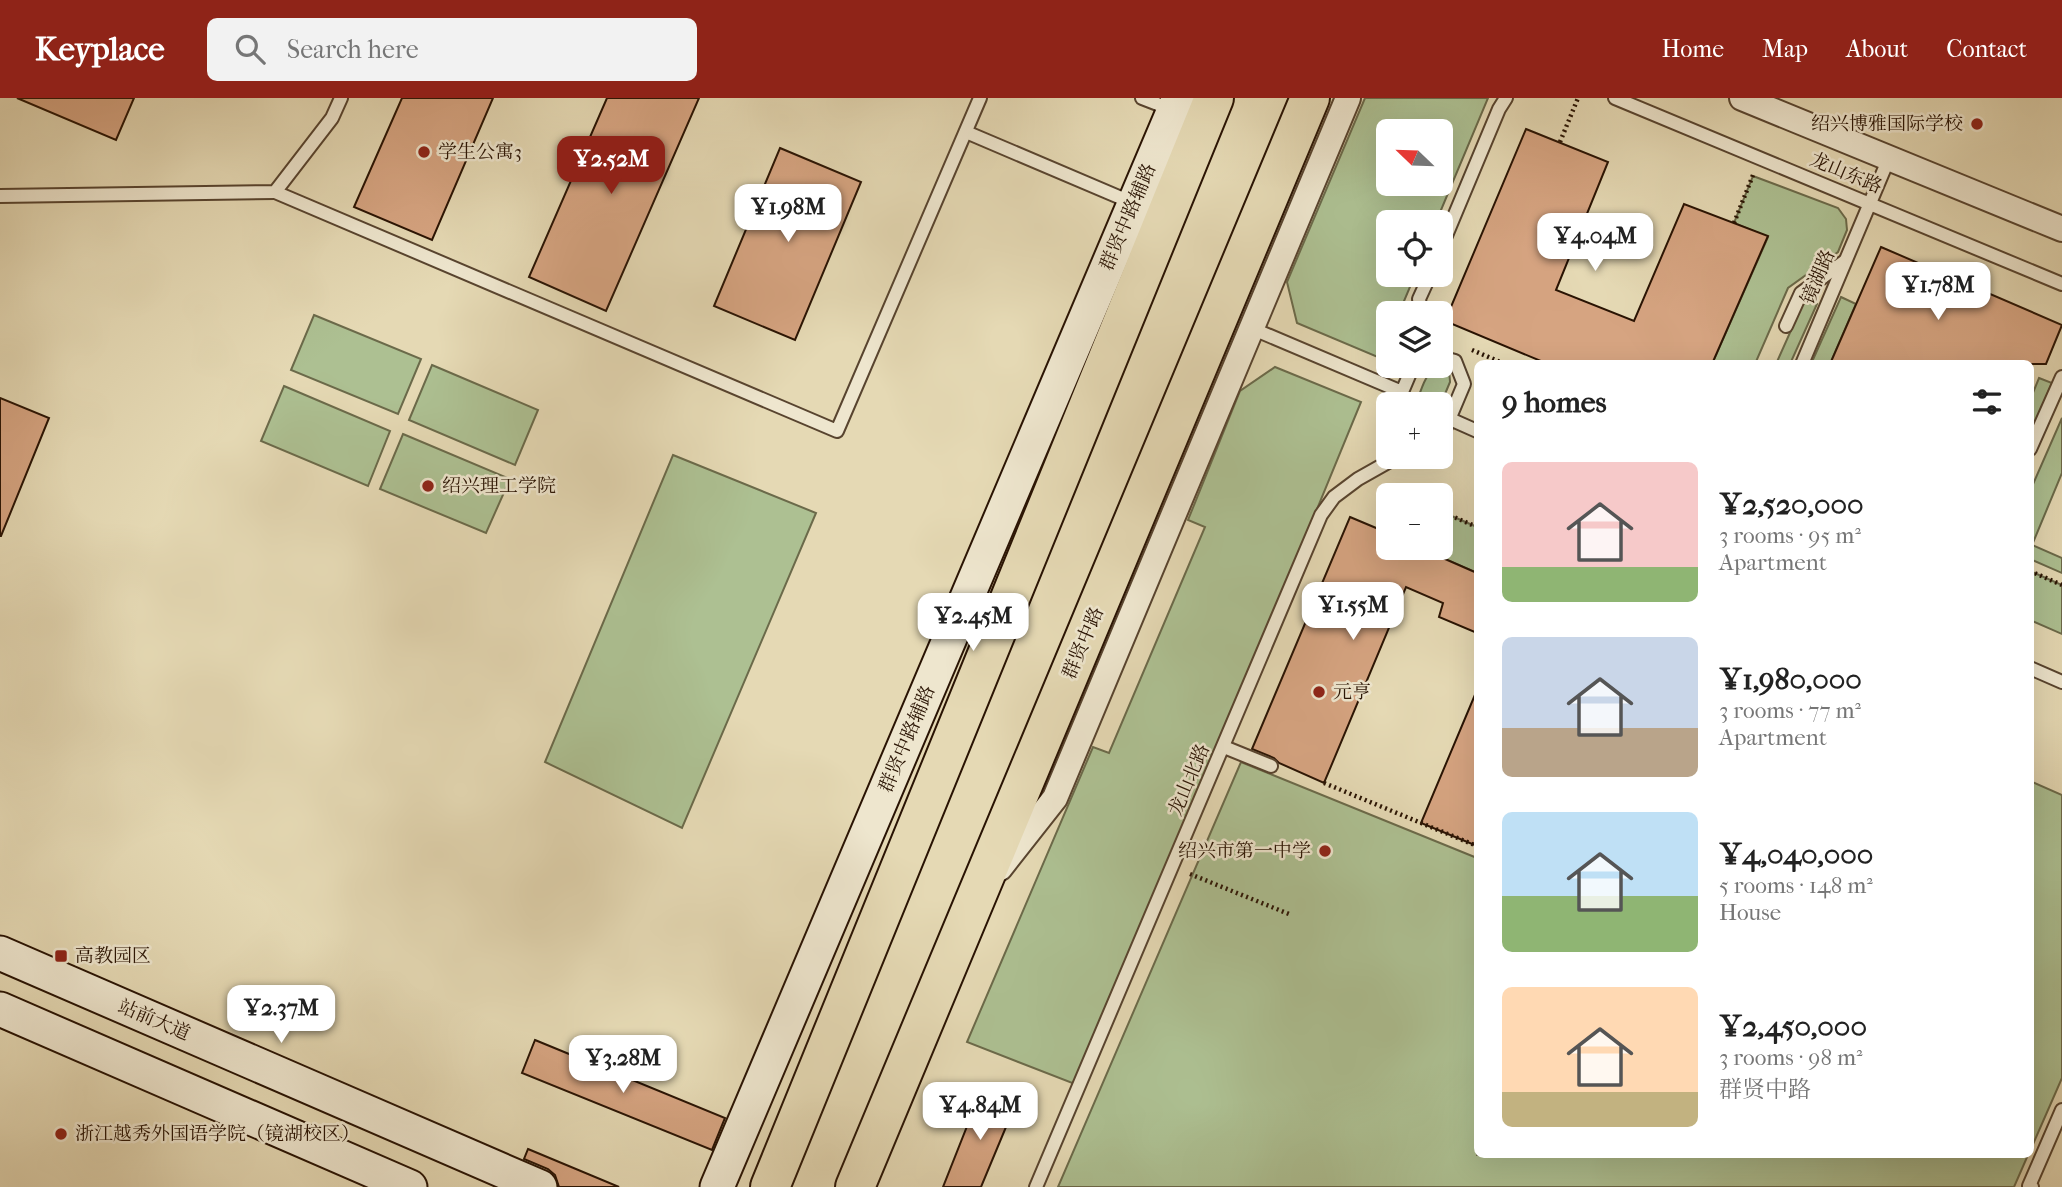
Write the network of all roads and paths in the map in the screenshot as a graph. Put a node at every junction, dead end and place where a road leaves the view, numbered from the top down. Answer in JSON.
{"nodes":[{"id":1,"x":341,"y":98,"type":"edge"},
{"id":2,"x":980,"y":98,"type":"edge"},
{"id":3,"x":1142,"y":98,"type":"edge"},
{"id":4,"x":1214,"y":98,"type":"edge"},
{"id":5,"x":1310,"y":98,"type":"edge"},
{"id":6,"x":1348,"y":98,"type":"edge"},
{"id":7,"x":1506,"y":98,"type":"edge"},
{"id":8,"x":1578,"y":98,"type":"edge"},
{"id":9,"x":1615,"y":98,"type":"edge"},
{"id":10,"x":1742,"y":98,"type":"edge"},
{"id":11,"x":1176,"y":104,"type":"edge"},
{"id":12,"x":966,"y":132,"type":"junction"},
{"id":13,"x":1560,"y":142,"type":"dead end"},
{"id":14,"x":1760,"y":158,"type":"junction"},
{"id":15,"x":1889,"y":158,"type":"junction"},
{"id":16,"x":275,"y":192,"type":"junction"},
{"id":17,"x":0,"y":196,"type":"edge"},
{"id":18,"x":1134,"y":203,"type":"junction"},
{"id":19,"x":1870,"y":204,"type":"junction"},
{"id":20,"x":1453,"y":219,"type":"edge"},
{"id":21,"x":1734,"y":223,"type":"dead end"},
{"id":22,"x":2062,"y":229,"type":"edge"},
{"id":23,"x":1846,"y":260,"type":"junction"},
{"id":24,"x":2062,"y":284,"type":"edge"},
{"id":25,"x":1786,"y":326,"type":"dead end"},
{"id":26,"x":1251,"y":328,"type":"junction"},
{"id":27,"x":1470,"y":349,"type":"dead end"},
{"id":28,"x":1453,"y":360,"type":"edge"},
{"id":29,"x":1496,"y":360,"type":"edge"},
{"id":30,"x":1804,"y":360,"type":"edge"},
{"id":31,"x":2062,"y":377,"type":"edge"},
{"id":32,"x":1387,"y":392,"type":"edge"},
{"id":33,"x":1453,"y":412,"type":"edge"},
{"id":34,"x":1453,"y":420,"type":"edge"},
{"id":35,"x":1474,"y":430,"type":"edge"},
{"id":36,"x":2034,"y":440,"type":"edge"},
{"id":37,"x":1376,"y":469,"type":"edge"},
{"id":38,"x":1453,"y":517,"type":"edge"},
{"id":39,"x":1474,"y":526,"type":"edge"},
{"id":40,"x":2034,"y":573,"type":"edge"},
{"id":41,"x":2062,"y":585,"type":"edge"},
{"id":42,"x":2034,"y":670,"type":"edge"},
{"id":43,"x":2062,"y":682,"type":"edge"},
{"id":44,"x":1224,"y":747,"type":"junction"},
{"id":45,"x":1271,"y":766,"type":"dead end"},
{"id":46,"x":1324,"y":783,"type":"dead end"},
{"id":47,"x":1474,"y":845,"type":"edge"},
{"id":48,"x":1173,"y":866,"type":"junction"},
{"id":49,"x":976,"y":899,"type":"junction"},
{"id":50,"x":1289,"y":914,"type":"dead end"},
{"id":51,"x":0,"y":953,"type":"edge"},
{"id":52,"x":0,"y":1009,"type":"edge"},
{"id":53,"x":2062,"y":1110,"type":"edge"},
{"id":54,"x":410,"y":1187,"type":"edge"},
{"id":55,"x":540,"y":1187,"type":"edge"},
{"id":56,"x":717,"y":1187,"type":"edge"},
{"id":57,"x":770,"y":1187,"type":"edge"},
{"id":58,"x":855,"y":1187,"type":"edge"},
{"id":59,"x":1036,"y":1187,"type":"edge"},
{"id":60,"x":2030,"y":1187,"type":"edge"}],
"edges":[{"from":1,"to":16,"type":"lane"},
{"from":2,"to":12,"type":"lane"},
{"from":3,"to":11,"type":"lane"},
{"from":4,"to":57,"type":"main road"},
{"from":5,"to":49,"type":"main road","name":"群贤中路"},
{"from":6,"to":26,"type":"street"},
{"from":7,"to":20,"type":"lane"},
{"from":8,"to":13,"type":"path"},
{"from":9,"to":14,"type":"lane","name":"龙山东路"},
{"from":10,"to":15,"type":"street"},
{"from":11,"to":18,"type":"main road","name":"群贤中路辅路"},
{"from":12,"to":16,"type":"lane"},
{"from":12,"to":18,"type":"lane"},
{"from":14,"to":19,"type":"lane","name":"龙山东路"},
{"from":14,"to":21,"type":"path"},
{"from":15,"to":19,"type":"lane","name":"镜湖路"},
{"from":15,"to":22,"type":"street"},
{"from":16,"to":17,"type":"lane"},
{"from":18,"to":56,"type":"main road","name":"群贤中路辅路"},
{"from":19,"to":23,"type":"lane","name":"镜湖路"},
{"from":19,"to":24,"type":"lane","name":"龙山东路"},
{"from":23,"to":25,"type":"lane"},
{"from":23,"to":30,"type":"lane","name":"镜湖路"},
{"from":26,"to":32,"type":"lane"},
{"from":26,"to":49,"type":"street"},
{"from":27,"to":29,"type":"path"},
{"from":28,"to":33,"type":"lane"},
{"from":31,"to":36,"type":"lane"},
{"from":34,"to":35,"type":"lane"},
{"from":37,"to":44,"type":"lane","name":"龙山北路"},
{"from":38,"to":39,"type":"path"},
{"from":40,"to":41,"type":"path"},
{"from":42,"to":43,"type":"lane"},
{"from":44,"to":45,"type":"lane"},
{"from":44,"to":48,"type":"lane","name":"龙山北路"},
{"from":46,"to":47,"type":"path"},
{"from":48,"to":50,"type":"path"},
{"from":48,"to":59,"type":"lane","name":"龙山北路"},
{"from":49,"to":58,"type":"main road","name":"群贤中路"},
{"from":51,"to":55,"type":"main road","name":"站前大道"},
{"from":52,"to":54,"type":"main road"},
{"from":53,"to":60,"type":"lane"}]}
